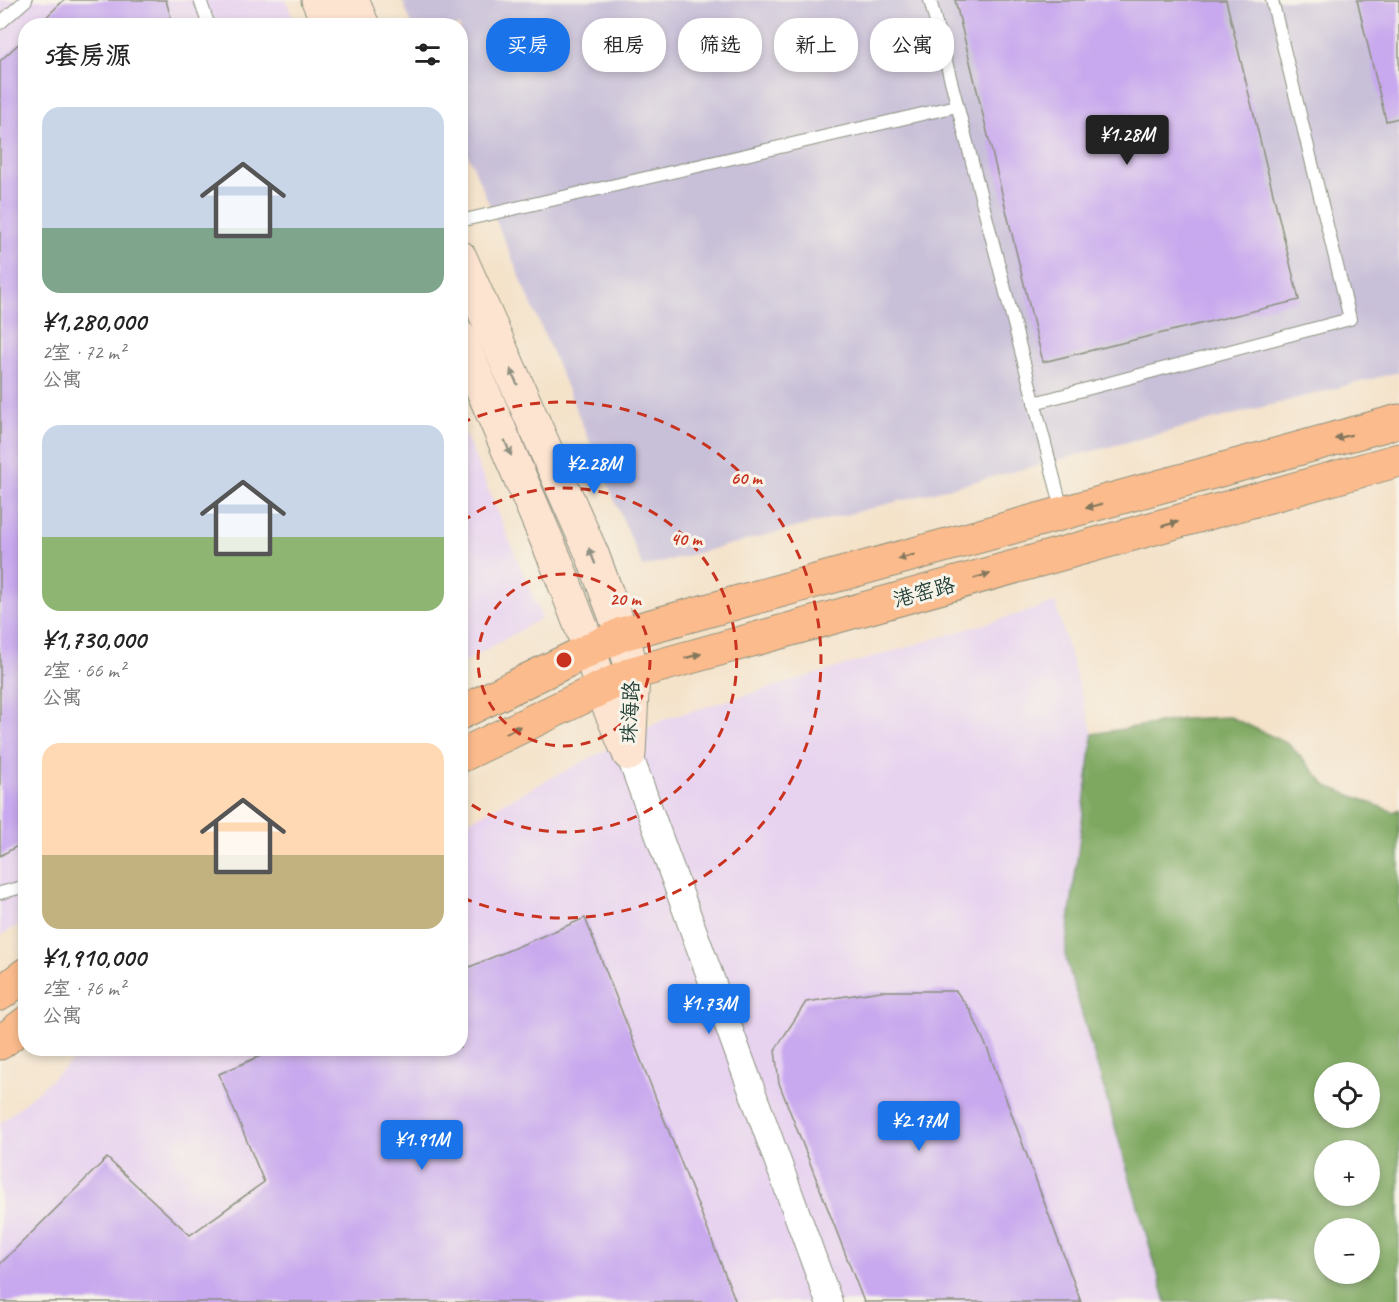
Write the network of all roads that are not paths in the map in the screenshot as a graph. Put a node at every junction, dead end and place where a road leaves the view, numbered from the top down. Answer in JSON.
{"nodes":[{"id":1,"x":26,"y":0,"type":"edge"},
{"id":2,"x":200,"y":0,"type":"edge"},
{"id":3,"x":318,"y":0,"type":"edge"},
{"id":4,"x":352,"y":0,"type":"edge"},
{"id":5,"x":930,"y":0,"type":"edge"},
{"id":6,"x":1272,"y":0,"type":"edge"},
{"id":7,"x":206,"y":18,"type":"edge"},
{"id":8,"x":326,"y":18,"type":"edge"},
{"id":9,"x":360,"y":18,"type":"edge"},
{"id":10,"x":0,"y":23,"type":"edge"},
{"id":11,"x":957,"y":106,"type":"junction"},
{"id":12,"x":468,"y":220,"type":"edge"},
{"id":13,"x":468,"y":275,"type":"edge"},
{"id":14,"x":468,"y":356,"type":"edge"},
{"id":15,"x":1034,"y":403,"type":"junction"},
{"id":16,"x":1399,"y":421,"type":"edge"},
{"id":17,"x":1399,"y":460,"type":"edge"},
{"id":18,"x":1063,"y":514,"type":"junction"},
{"id":19,"x":622,"y":634,"type":"junction"},
{"id":20,"x":590,"y":650,"type":"junction"},
{"id":21,"x":633,"y":672,"type":"junction"},
{"id":22,"x":601,"y":688,"type":"junction"},
{"id":23,"x":468,"y":709,"type":"edge"},
{"id":24,"x":468,"y":752,"type":"edge"},
{"id":25,"x":629,"y":754,"type":"junction"},
{"id":26,"x":18,"y":888,"type":"edge"},
{"id":27,"x":0,"y":893,"type":"edge"},
{"id":28,"x":18,"y":980,"type":"edge"},
{"id":29,"x":0,"y":994,"type":"edge"},
{"id":30,"x":18,"y":1029,"type":"edge"},
{"id":31,"x":0,"y":1043,"type":"edge"},
{"id":32,"x":829,"y":1302,"type":"edge"}],
"edges":[{"from":1,"to":10,"type":"lane"},
{"from":2,"to":7,"type":"lane"},
{"from":3,"to":8,"type":"main road"},
{"from":4,"to":9,"type":"main road"},
{"from":5,"to":11,"type":"lane"},
{"from":6,"to":15,"type":"lane"},
{"from":11,"to":12,"type":"lane"},
{"from":11,"to":15,"type":"lane"},
{"from":19,"to":13,"type":"main road","name":"珠海路","one_way":true},
{"from":14,"to":20,"type":"main road","name":"珠海路","one_way":true},
{"from":15,"to":18,"type":"lane"},
{"from":16,"to":18,"type":"main road","name":"港窑路","one_way":true},
{"from":21,"to":17,"type":"main road","name":"港窑路","one_way":true},
{"from":18,"to":19,"type":"main road","name":"港窑路","one_way":true},
{"from":19,"to":20,"type":"main road","name":"港窑路"},
{"from":19,"to":21,"type":"main road","name":"珠海路"},
{"from":20,"to":22,"type":"main road","name":"珠海路"},
{"from":20,"to":23,"type":"main road","name":"港窑路"},
{"from":21,"to":22,"type":"main road","name":"港窑路"},
{"from":21,"to":25,"type":"main road","name":"珠海路"},
{"from":24,"to":22,"type":"main road","name":"港窑路","one_way":true},
{"from":22,"to":25,"type":"main road","name":"珠海路"},
{"from":25,"to":32,"type":"street"},
{"from":26,"to":27,"type":"lane"},
{"from":28,"to":29,"type":"main road"},
{"from":30,"to":31,"type":"main road"}]}
